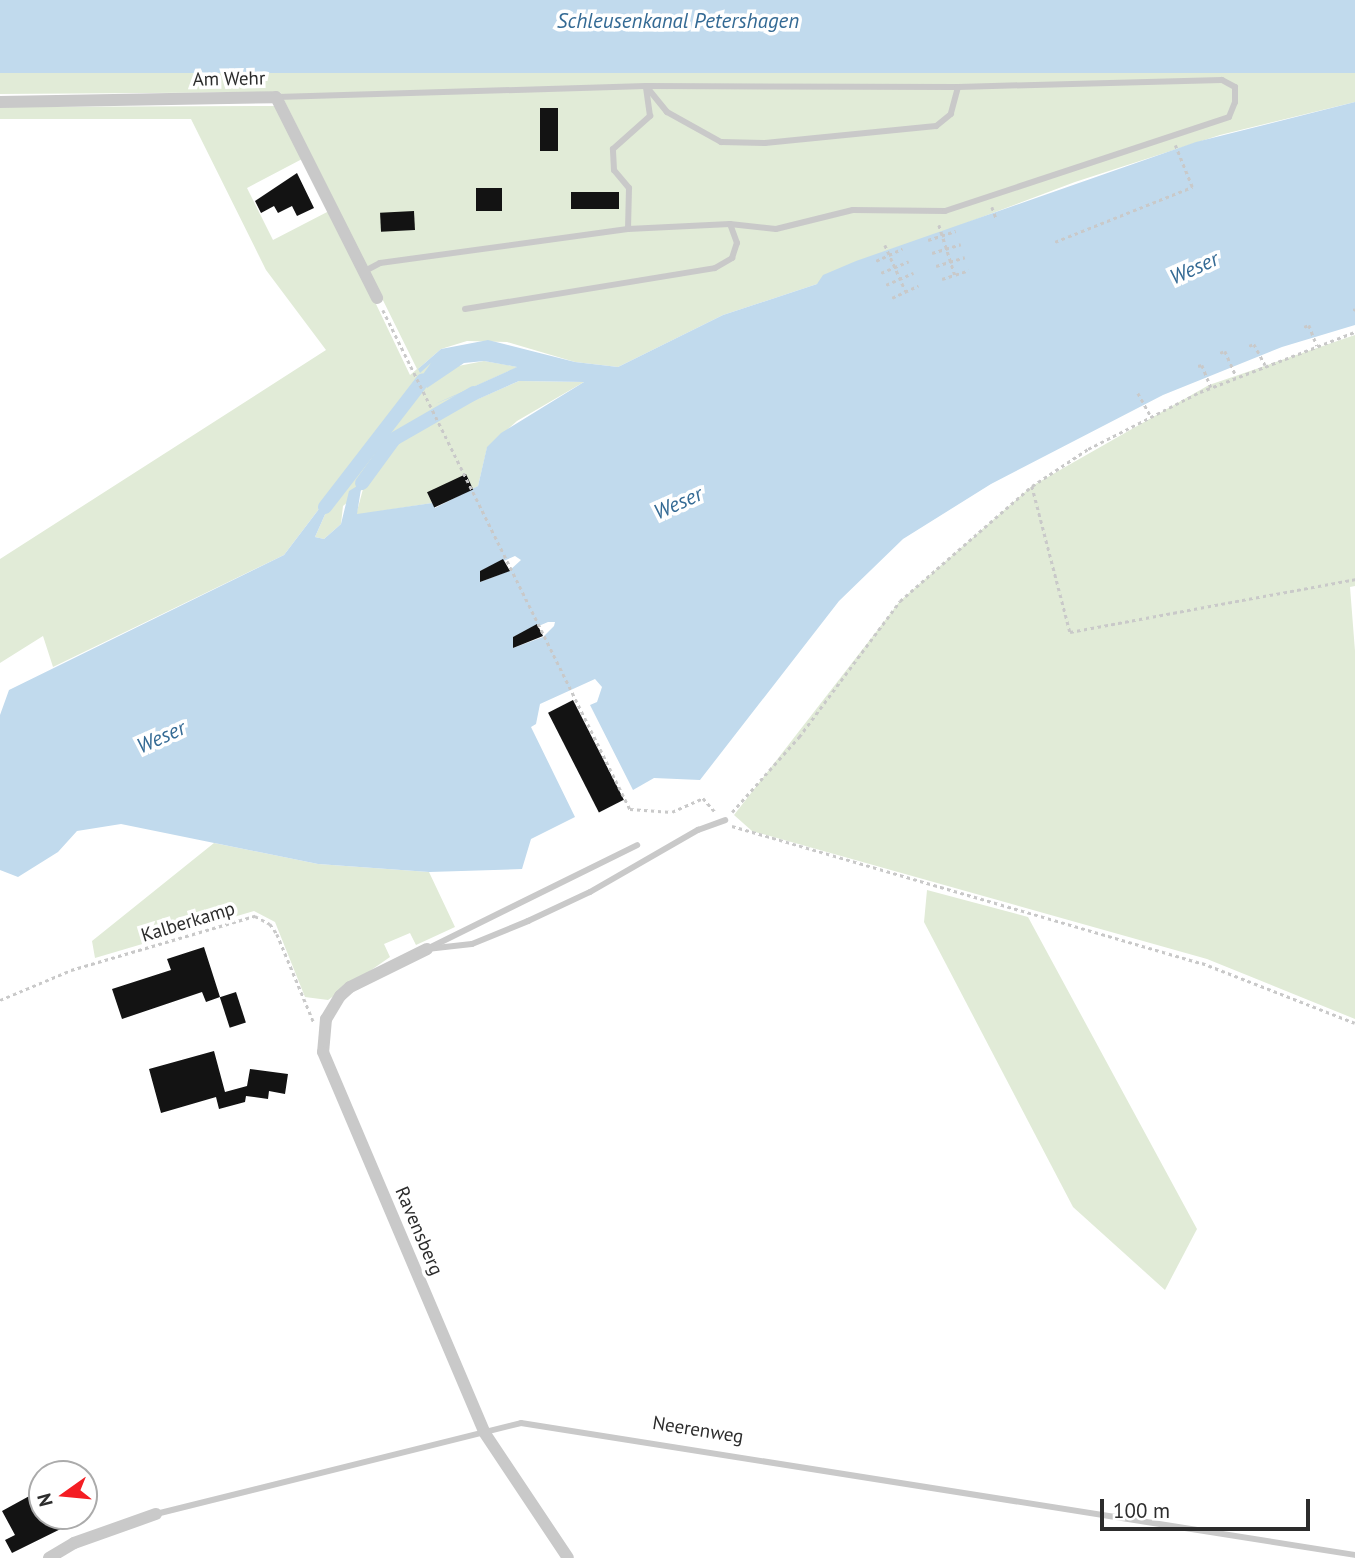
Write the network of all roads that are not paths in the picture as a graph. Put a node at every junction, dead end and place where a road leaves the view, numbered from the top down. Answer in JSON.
{"nodes":[{"id":1,"x":646,"y":86,"type":"junction"},
{"id":2,"x":958,"y":87,"type":"junction"},
{"id":3,"x":276,"y":97,"type":"junction"},
{"id":4,"x":0,"y":102,"type":"edge"},
{"id":5,"x":730,"y":225,"type":"junction"},
{"id":6,"x":628,"y":229,"type":"junction"},
{"id":7,"x":365,"y":271,"type":"junction"},
{"id":8,"x":377,"y":298,"type":"road end"},
{"id":9,"x":465,"y":309,"type":"dead end"},
{"id":10,"x":725,"y":820,"type":"road end"},
{"id":11,"x":637,"y":845,"type":"dead end"},
{"id":12,"x":426,"y":950,"type":"junction"},
{"id":13,"x":484,"y":1433,"type":"junction"},
{"id":14,"x":156,"y":1514,"type":"joint"},
{"id":15,"x":1355,"y":1555,"type":"edge"},
{"id":16,"x":49,"y":1558,"type":"edge"},
{"id":17,"x":568,"y":1558,"type":"edge"}],
"edges":[{"from":1,"to":2,"type":"lane"},
{"from":1,"to":2,"type":"lane"},
{"from":1,"to":3,"type":"lane"},
{"from":1,"to":6,"type":"lane"},
{"from":2,"to":5,"type":"lane"},
{"from":3,"to":4,"type":"street","name":"Am Wehr"},
{"from":3,"to":7,"type":"street","name":"Am Wehr"},
{"from":5,"to":6,"type":"lane"},
{"from":5,"to":9,"type":"lane"},
{"from":6,"to":7,"type":"lane"},
{"from":7,"to":8,"type":"street","name":"Am Wehr"},
{"from":10,"to":12,"type":"lane"},
{"from":11,"to":12,"type":"lane"},
{"from":12,"to":13,"type":"street","name":"Ravensberg"},
{"from":13,"to":14,"type":"lane","name":"Neerenweg"},
{"from":13,"to":15,"type":"lane","name":"Neerenweg"},
{"from":13,"to":17,"type":"street","name":"Ravensberg"},
{"from":14,"to":16,"type":"street","name":"Neerenweg"}]}
